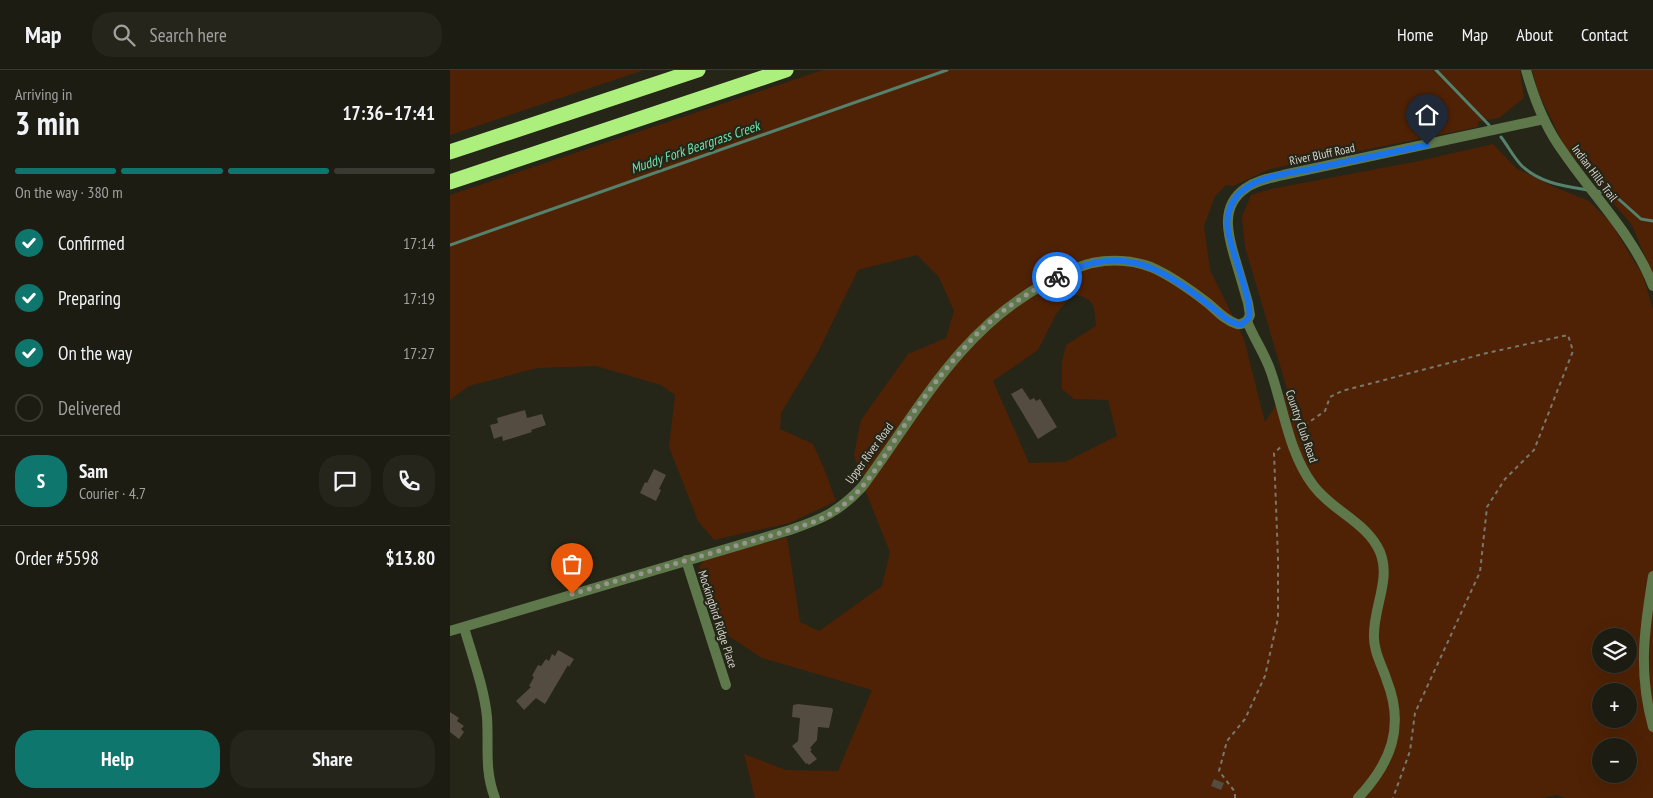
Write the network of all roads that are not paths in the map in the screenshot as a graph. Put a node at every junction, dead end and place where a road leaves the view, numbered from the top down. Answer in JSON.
{"nodes":[{"id":1,"x":698,"y":70,"type":"edge"},
{"id":2,"x":786,"y":70,"type":"edge"},
{"id":3,"x":1526,"y":70,"type":"edge"},
{"id":4,"x":1544,"y":120,"type":"junction"},
{"id":5,"x":450,"y":152,"type":"edge"},
{"id":6,"x":450,"y":182,"type":"edge"},
{"id":7,"x":1653,"y":286,"type":"edge"},
{"id":8,"x":1247,"y":321,"type":"junction"},
{"id":9,"x":686,"y":560,"type":"junction"},
{"id":10,"x":1653,"y":576,"type":"edge"},
{"id":11,"x":464,"y":627,"type":"junction"},
{"id":12,"x":450,"y":631,"type":"edge"},
{"id":13,"x":726,"y":685,"type":"dead end"},
{"id":14,"x":1653,"y":727,"type":"edge"},
{"id":15,"x":495,"y":798,"type":"edge"},
{"id":16,"x":1358,"y":798,"type":"edge"}],
"edges":[{"from":1,"to":5,"type":"highway"},
{"from":2,"to":6,"type":"highway"},
{"from":3,"to":4,"type":"street","name":"Indian Hills Trail"},
{"from":4,"to":7,"type":"street","name":"Indian Hills Trail"},
{"from":4,"to":8,"type":"street","name":"River Bluff Road"},
{"from":8,"to":9,"type":"street","name":"Upper River Road"},
{"from":8,"to":16,"type":"street","name":"Country Club Road"},
{"from":9,"to":11,"type":"street","name":"Upper River Road"},
{"from":9,"to":13,"type":"street","name":"Mockingbird Ridge Place"},
{"from":10,"to":14,"type":"street"},
{"from":11,"to":12,"type":"street","name":"Upper River Road"},
{"from":11,"to":15,"type":"street"}]}
